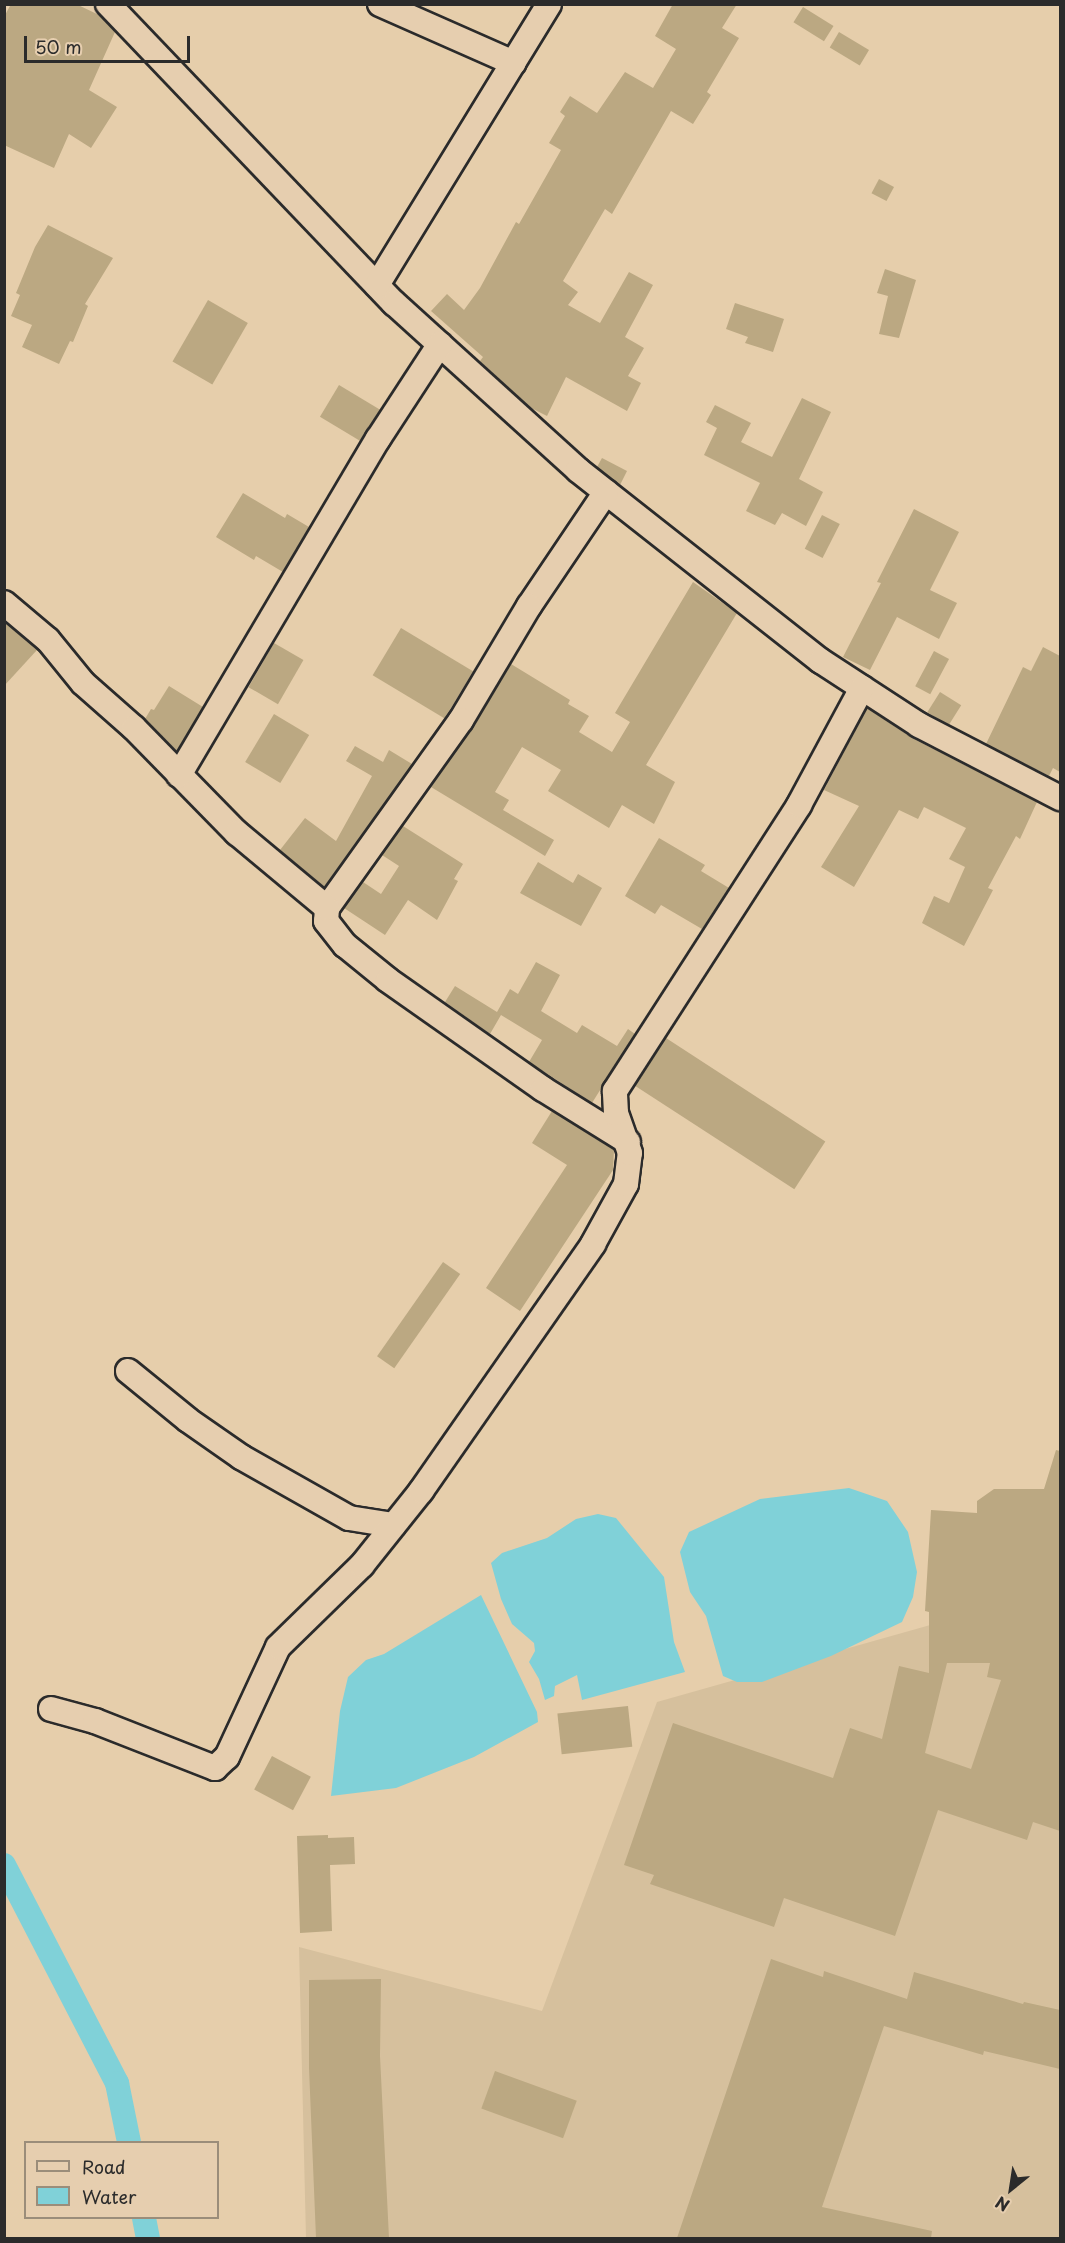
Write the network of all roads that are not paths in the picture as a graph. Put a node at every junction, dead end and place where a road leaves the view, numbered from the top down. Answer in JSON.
{"nodes":[{"id":1,"x":380,"y":4,"type":"edge"},
{"id":2,"x":549,"y":4,"type":"edge"},
{"id":3,"x":112,"y":6,"type":"edge"},
{"id":4,"x":514,"y":63,"type":"junction"},
{"id":5,"x":377,"y":285,"type":"junction"},
{"id":6,"x":440,"y":344,"type":"junction"},
{"id":7,"x":606,"y":492,"type":"junction"},
{"id":8,"x":4,"y":603,"type":"edge"},
{"id":9,"x":862,"y":688,"type":"junction"},
{"id":10,"x":179,"y":775,"type":"junction"},
{"id":11,"x":1060,"y":798,"type":"edge"},
{"id":12,"x":327,"y":908,"type":"junction"},
{"id":13,"x":628,"y":1142,"type":"junction"},
{"id":14,"x":128,"y":1371,"type":"dead end"},
{"id":15,"x":393,"y":1526,"type":"junction"},
{"id":16,"x":51,"y":1709,"type":"dead end"}],
"edges":[{"from":1,"to":4,"type":"street"},
{"from":2,"to":4,"type":"street"},
{"from":3,"to":5,"type":"street"},
{"from":4,"to":5,"type":"street"},
{"from":5,"to":6,"type":"street"},
{"from":6,"to":7,"type":"street"},
{"from":6,"to":10,"type":"street"},
{"from":7,"to":9,"type":"street"},
{"from":7,"to":12,"type":"street"},
{"from":8,"to":10,"type":"street"},
{"from":9,"to":11,"type":"street"},
{"from":9,"to":13,"type":"street"},
{"from":10,"to":12,"type":"street"},
{"from":12,"to":13,"type":"street"},
{"from":13,"to":15,"type":"street"},
{"from":14,"to":15,"type":"street"},
{"from":15,"to":16,"type":"street"}]}
